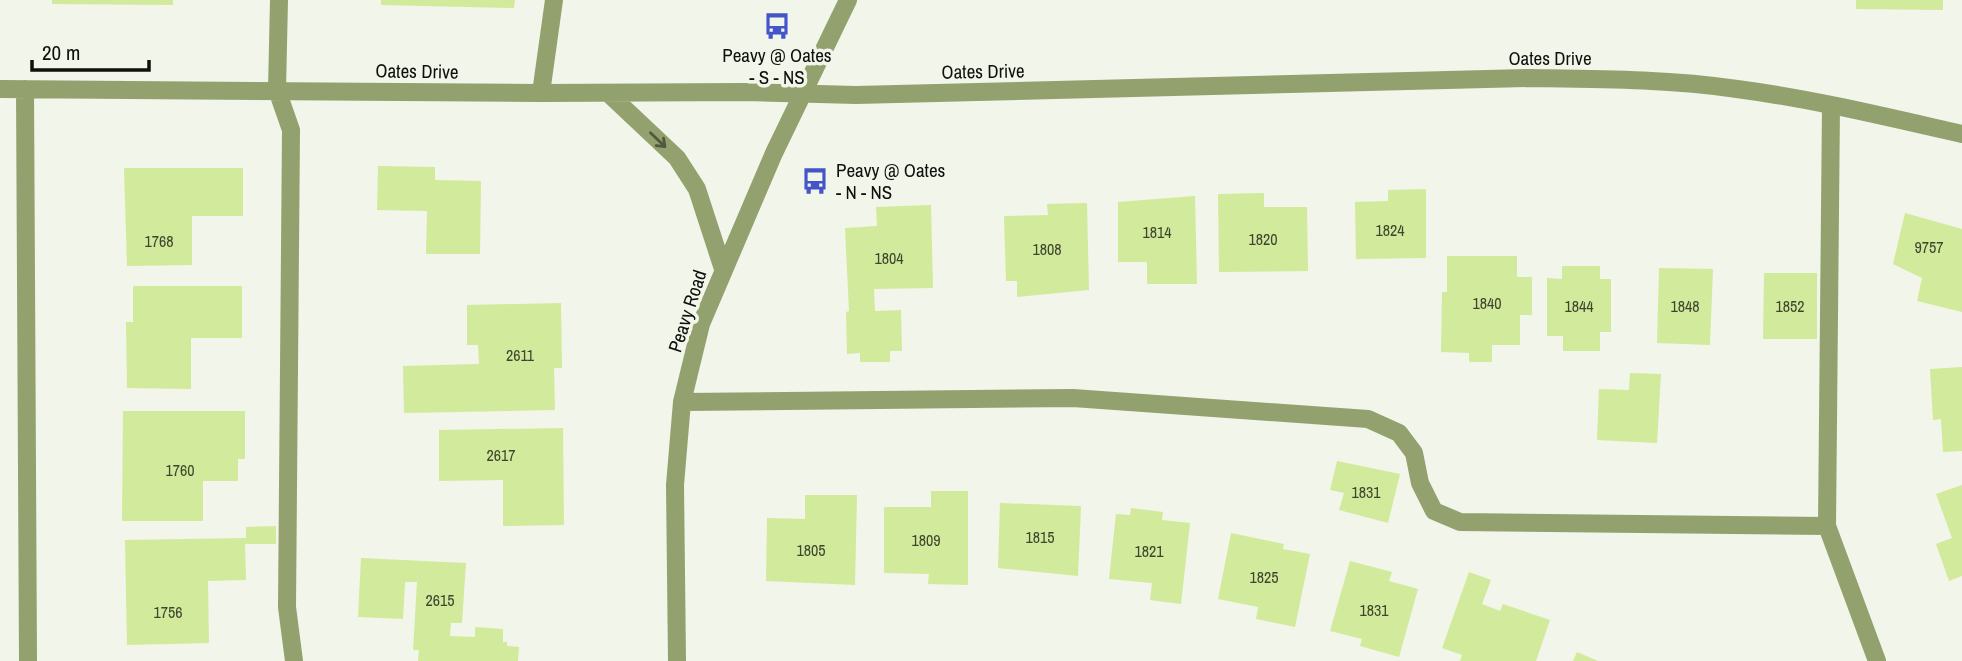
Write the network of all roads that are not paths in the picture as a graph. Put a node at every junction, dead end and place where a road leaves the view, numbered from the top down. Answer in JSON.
{"nodes":[{"id":1,"x":279,"y":0,"type":"edge"},
{"id":2,"x":554,"y":0,"type":"edge"},
{"id":3,"x":848,"y":0,"type":"edge"},
{"id":4,"x":0,"y":89,"type":"edge"},
{"id":5,"x":25,"y":89,"type":"junction"},
{"id":6,"x":277,"y":90,"type":"junction"},
{"id":7,"x":541,"y":93,"type":"junction"},
{"id":8,"x":608,"y":93,"type":"junction"},
{"id":9,"x":801,"y":94,"type":"junction"},
{"id":10,"x":1831,"y":105,"type":"junction"},
{"id":11,"x":1962,"y":134,"type":"edge"},
{"id":12,"x":723,"y":269,"type":"junction"},
{"id":13,"x":682,"y":402,"type":"junction"},
{"id":14,"x":1827,"y":526,"type":"junction"},
{"id":15,"x":28,"y":661,"type":"edge"},
{"id":16,"x":295,"y":661,"type":"edge"},
{"id":17,"x":677,"y":661,"type":"edge"},
{"id":18,"x":1877,"y":661,"type":"edge"}],
"edges":[{"from":1,"to":6,"type":"street"},
{"from":2,"to":7,"type":"street"},
{"from":3,"to":9,"type":"street","name":"Peavy Road"},
{"from":4,"to":5,"type":"street","name":"Oates Drive"},
{"from":5,"to":6,"type":"street","name":"Oates Drive"},
{"from":5,"to":15,"type":"street"},
{"from":6,"to":7,"type":"street","name":"Oates Drive"},
{"from":6,"to":16,"type":"street"},
{"from":7,"to":8,"type":"street","name":"Oates Drive"},
{"from":8,"to":9,"type":"street","name":"Oates Drive"},
{"from":8,"to":12,"type":"street","one_way":true},
{"from":9,"to":10,"type":"street","name":"Oates Drive"},
{"from":9,"to":12,"type":"street","name":"Peavy Road"},
{"from":10,"to":11,"type":"street","name":"Oates Drive"},
{"from":10,"to":14,"type":"street"},
{"from":12,"to":13,"type":"street","name":"Peavy Road"},
{"from":13,"to":14,"type":"street"},
{"from":13,"to":17,"type":"street","name":"Peavy Road"},
{"from":14,"to":18,"type":"street"}]}
